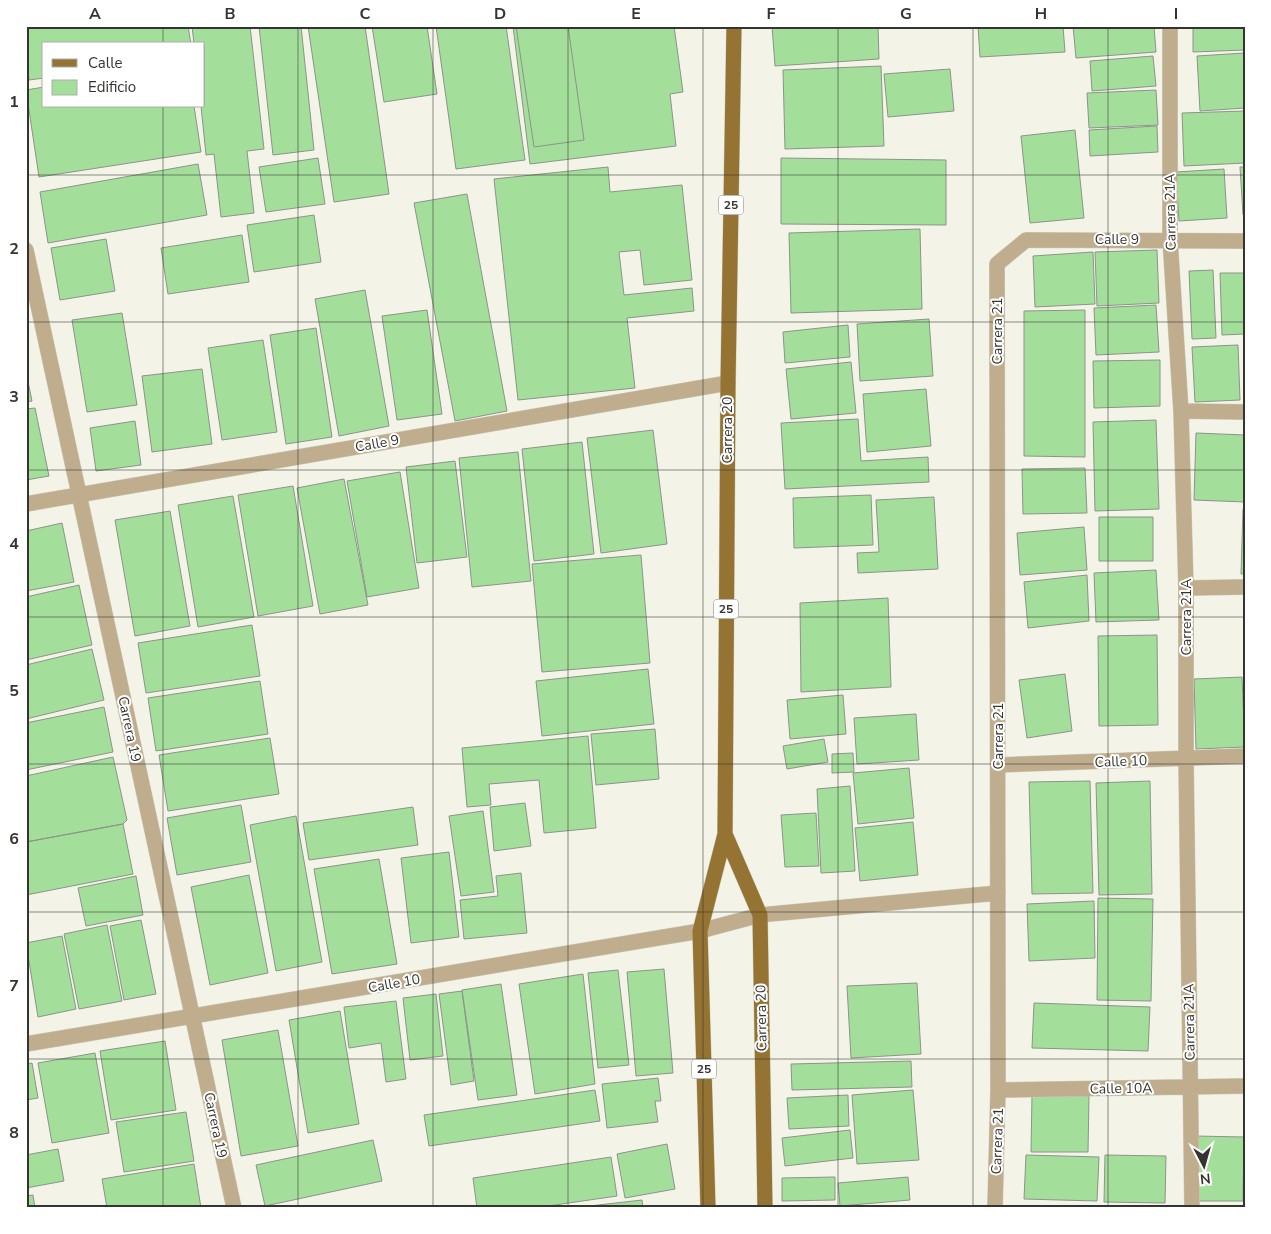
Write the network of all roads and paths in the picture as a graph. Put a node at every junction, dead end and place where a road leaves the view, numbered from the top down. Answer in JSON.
{"nodes":[{"id":1,"x":734,"y":26,"type":"edge"},
{"id":2,"x":1170,"y":26,"type":"edge"},
{"id":3,"x":1170,"y":239,"type":"junction"},
{"id":4,"x":1245,"y":241,"type":"edge"},
{"id":5,"x":26,"y":250,"type":"edge"},
{"id":6,"x":997,"y":264,"type":"joint"},
{"id":7,"x":728,"y":383,"type":"junction"},
{"id":8,"x":1181,"y":411,"type":"junction"},
{"id":9,"x":1245,"y":412,"type":"edge"},
{"id":10,"x":79,"y":494,"type":"junction"},
{"id":11,"x":26,"y":504,"type":"edge"},
{"id":12,"x":1245,"y":587,"type":"edge"},
{"id":13,"x":1186,"y":588,"type":"junction"},
{"id":14,"x":1245,"y":756,"type":"edge"},
{"id":15,"x":1186,"y":758,"type":"junction"},
{"id":16,"x":998,"y":765,"type":"junction"},
{"id":17,"x":725,"y":834,"type":"junction"},
{"id":18,"x":998,"y":894,"type":"junction"},
{"id":19,"x":760,"y":915,"type":"junction"},
{"id":20,"x":700,"y":931,"type":"junction"},
{"id":21,"x":193,"y":1017,"type":"junction"},
{"id":22,"x":26,"y":1044,"type":"edge"},
{"id":23,"x":1245,"y":1086,"type":"edge"},
{"id":24,"x":1190,"y":1087,"type":"junction"},
{"id":25,"x":998,"y":1090,"type":"junction"},
{"id":26,"x":234,"y":1208,"type":"edge"},
{"id":27,"x":708,"y":1208,"type":"edge"},
{"id":28,"x":765,"y":1208,"type":"edge"},
{"id":29,"x":995,"y":1208,"type":"edge"},
{"id":30,"x":1192,"y":1208,"type":"edge"}],
"edges":[{"from":1,"to":7,"type":"main road","name":"Carrera 20","number":"25"},
{"from":2,"to":3,"type":"street","name":"Carrera 21A"},
{"from":3,"to":4,"type":"street","name":"Calle 9"},
{"from":3,"to":6,"type":"street","name":"Calle 9"},
{"from":3,"to":8,"type":"street","name":"Carrera 21A"},
{"from":5,"to":10,"type":"street","name":"Carrera 19"},
{"from":6,"to":16,"type":"street","name":"Carrera 21"},
{"from":7,"to":10,"type":"street","name":"Calle 9"},
{"from":7,"to":17,"type":"main road","name":"Carrera 20","number":"25"},
{"from":8,"to":9,"type":"street"},
{"from":8,"to":13,"type":"street","name":"Carrera 21A"},
{"from":10,"to":11,"type":"street","name":"Calle 9"},
{"from":10,"to":21,"type":"street","name":"Carrera 19"},
{"from":12,"to":13,"type":"street"},
{"from":13,"to":15,"type":"street","name":"Carrera 21A"},
{"from":14,"to":15,"type":"street","name":"Calle 10"},
{"from":15,"to":16,"type":"street","name":"Calle 10"},
{"from":15,"to":24,"type":"street","name":"Carrera 21A"},
{"from":16,"to":18,"type":"street","name":"Carrera 21"},
{"from":17,"to":19,"type":"main road","name":"Carrera 20","number":"25"},
{"from":17,"to":20,"type":"main road","name":"Carrera 20","number":"25"},
{"from":18,"to":19,"type":"street","name":"Calle 10"},
{"from":18,"to":25,"type":"street","name":"Carrera 21"},
{"from":19,"to":20,"type":"street","name":"Calle 10"},
{"from":19,"to":28,"type":"main road","name":"Carrera 20","number":"25"},
{"from":20,"to":21,"type":"street","name":"Calle 10"},
{"from":20,"to":27,"type":"main road","name":"Carrera 20","number":"25"},
{"from":21,"to":22,"type":"street","name":"Calle 10"},
{"from":21,"to":26,"type":"street","name":"Carrera 19"},
{"from":23,"to":24,"type":"street","name":"Calle 10A"},
{"from":24,"to":25,"type":"street","name":"Calle 10A"},
{"from":24,"to":30,"type":"street","name":"Carrera 21A"},
{"from":25,"to":29,"type":"street","name":"Carrera 21"}]}
